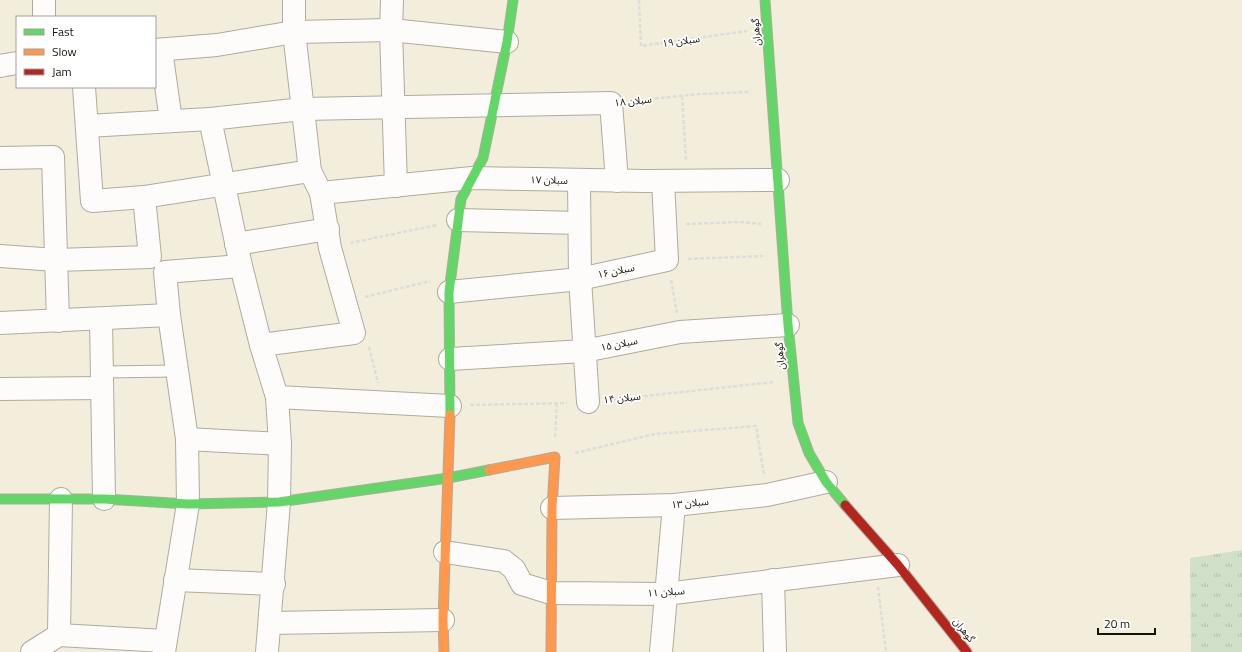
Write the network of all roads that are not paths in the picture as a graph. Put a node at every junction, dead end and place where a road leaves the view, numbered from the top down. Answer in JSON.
{"nodes":[{"id":1,"x":44,"y":0,"type":"edge"},
{"id":2,"x":294,"y":0,"type":"edge"},
{"id":3,"x":392,"y":0,"type":"edge"},
{"id":4,"x":513,"y":0,"type":"edge"},
{"id":5,"x":765,"y":0,"type":"edge"},
{"id":6,"x":44,"y":16,"type":"edge"},
{"id":7,"x":391,"y":30,"type":"junction"},
{"id":8,"x":294,"y":32,"type":"junction"},
{"id":9,"x":506,"y":42,"type":"junction"},
{"id":10,"x":158,"y":50,"type":"edge"},
{"id":11,"x":16,"y":63,"type":"edge"},
{"id":12,"x":0,"y":66,"type":"edge"},
{"id":13,"x":84,"y":88,"type":"edge"},
{"id":14,"x":494,"y":105,"type":"junction"},
{"id":15,"x":394,"y":107,"type":"junction"},
{"id":16,"x":302,"y":109,"type":"junction"},
{"id":17,"x":210,"y":119,"type":"junction"},
{"id":18,"x":171,"y":121,"type":"junction"},
{"id":19,"x":87,"y":126,"type":"junction"},
{"id":20,"x":0,"y":158,"type":"edge"},
{"id":21,"x":310,"y":171,"type":"junction"},
{"id":22,"x":472,"y":178,"type":"junction"},
{"id":23,"x":579,"y":180,"type":"junction"},
{"id":24,"x":778,"y":180,"type":"junction"},
{"id":25,"x":617,"y":181,"type":"junction"},
{"id":26,"x":663,"y":181,"type":"junction"},
{"id":27,"x":224,"y":186,"type":"junction"},
{"id":28,"x":396,"y":186,"type":"junction"},
{"id":29,"x":321,"y":193,"type":"junction"},
{"id":30,"x":144,"y":197,"type":"junction"},
{"id":31,"x":458,"y":220,"type":"junction"},
{"id":32,"x":579,"y":223,"type":"junction"},
{"id":33,"x":329,"y":238,"type":"junction"},
{"id":34,"x":236,"y":244,"type":"junction"},
{"id":35,"x":0,"y":256,"type":"edge"},
{"id":36,"x":56,"y":260,"type":"junction"},
{"id":37,"x":241,"y":266,"type":"junction"},
{"id":38,"x":580,"y":280,"type":"junction"},
{"id":39,"x":450,"y":284,"type":"junction"},
{"id":40,"x":169,"y":315,"type":"junction"},
{"id":41,"x":101,"y":319,"type":"junction"},
{"id":42,"x":58,"y":321,"type":"junction"},
{"id":43,"x":0,"y":323,"type":"edge"},
{"id":44,"x":788,"y":324,"type":"junction"},
{"id":45,"x":261,"y":345,"type":"junction"},
{"id":46,"x":584,"y":351,"type":"junction"},
{"id":47,"x":450,"y":359,"type":"junction"},
{"id":48,"x":177,"y":371,"type":"junction"},
{"id":49,"x":102,"y":380,"type":"junction"},
{"id":50,"x":0,"y":389,"type":"edge"},
{"id":51,"x":277,"y":397,"type":"junction"},
{"id":52,"x":588,"y":402,"type":"road end"},
{"id":53,"x":450,"y":406,"type":"junction"},
{"id":54,"x":187,"y":439,"type":"junction"},
{"id":55,"x":280,"y":444,"type":"junction"},
{"id":56,"x":448,"y":478,"type":"junction"},
{"id":57,"x":826,"y":482,"type":"junction"},
{"id":58,"x":0,"y":499,"type":"edge"},
{"id":59,"x":61,"y":499,"type":"junction"},
{"id":60,"x":104,"y":499,"type":"junction"},
{"id":61,"x":279,"y":502,"type":"junction"},
{"id":62,"x":188,"y":504,"type":"junction"},
{"id":63,"x":674,"y":505,"type":"junction"},
{"id":64,"x":552,"y":508,"type":"junction"},
{"id":65,"x":446,"y":552,"type":"junction"},
{"id":66,"x":898,"y":565,"type":"junction"},
{"id":67,"x":175,"y":580,"type":"junction"},
{"id":68,"x":773,"y":580,"type":"junction"},
{"id":69,"x":274,"y":584,"type":"junction"},
{"id":70,"x":551,"y":593,"type":"junction"},
{"id":71,"x":666,"y":594,"type":"junction"},
{"id":72,"x":443,"y":620,"type":"junction"},
{"id":73,"x":270,"y":623,"type":"junction"},
{"id":74,"x":59,"y":635,"type":"junction"},
{"id":75,"x":165,"y":646,"type":"edge"},
{"id":76,"x":32,"y":652,"type":"edge"},
{"id":77,"x":267,"y":652,"type":"edge"},
{"id":78,"x":444,"y":652,"type":"edge"},
{"id":79,"x":551,"y":652,"type":"edge"},
{"id":80,"x":661,"y":652,"type":"edge"},
{"id":81,"x":775,"y":652,"type":"edge"},
{"id":82,"x":967,"y":652,"type":"edge"}],
"edges":[{"from":1,"to":6,"type":"street"},
{"from":2,"to":8,"type":"street"},
{"from":3,"to":7,"type":"street"},
{"from":4,"to":9,"type":"street"},
{"from":5,"to":24,"type":"street","name":"گوهران"},
{"from":7,"to":8,"type":"street"},
{"from":7,"to":9,"type":"street"},
{"from":7,"to":15,"type":"street"},
{"from":8,"to":10,"type":"street"},
{"from":8,"to":16,"type":"street"},
{"from":9,"to":14,"type":"street"},
{"from":10,"to":18,"type":"street"},
{"from":11,"to":12,"type":"street"},
{"from":13,"to":19,"type":"street"},
{"from":14,"to":15,"type":"street","name":"سبلان ۱۸"},
{"from":14,"to":22,"type":"street"},
{"from":14,"to":25,"type":"street","name":"سبلان ۱۸"},
{"from":15,"to":16,"type":"street","name":"سبلان ۱۸"},
{"from":15,"to":28,"type":"street"},
{"from":16,"to":17,"type":"street","name":"سبلان ۱۸"},
{"from":16,"to":21,"type":"street"},
{"from":17,"to":18,"type":"street","name":"سبلان ۱۸"},
{"from":17,"to":27,"type":"street"},
{"from":18,"to":19,"type":"street","name":"سبلان ۱۸"},
{"from":19,"to":30,"type":"street"},
{"from":20,"to":36,"type":"street"},
{"from":21,"to":27,"type":"street"},
{"from":21,"to":29,"type":"street"},
{"from":22,"to":23,"type":"street","name":"سبلان ۱۷"},
{"from":22,"to":28,"type":"street","name":"سبلان ۱۷"},
{"from":22,"to":31,"type":"street"},
{"from":23,"to":25,"type":"street","name":"سبلان ۱۷"},
{"from":23,"to":32,"type":"street"},
{"from":24,"to":26,"type":"street","name":"سبلان ۱۷"},
{"from":24,"to":44,"type":"street","name":"گوهران"},
{"from":25,"to":26,"type":"street","name":"سبلان ۱۷"},
{"from":26,"to":38,"type":"street","name":"سبلان ۱۶"},
{"from":27,"to":30,"type":"street"},
{"from":27,"to":34,"type":"street"},
{"from":28,"to":29,"type":"street","name":"سبلان ۱۷"},
{"from":29,"to":33,"type":"street"},
{"from":30,"to":36,"type":"street"},
{"from":31,"to":32,"type":"street"},
{"from":31,"to":39,"type":"street"},
{"from":32,"to":38,"type":"street"},
{"from":33,"to":34,"type":"street"},
{"from":33,"to":45,"type":"street"},
{"from":34,"to":37,"type":"street"},
{"from":35,"to":36,"type":"street"},
{"from":36,"to":42,"type":"street"},
{"from":37,"to":40,"type":"street"},
{"from":37,"to":45,"type":"street"},
{"from":38,"to":39,"type":"street","name":"سبلان ۱۶"},
{"from":38,"to":46,"type":"street"},
{"from":39,"to":47,"type":"street"},
{"from":40,"to":41,"type":"street"},
{"from":40,"to":48,"type":"street"},
{"from":41,"to":42,"type":"street"},
{"from":41,"to":49,"type":"street"},
{"from":42,"to":43,"type":"street"},
{"from":44,"to":46,"type":"street","name":"سبلان ۱۵"},
{"from":44,"to":57,"type":"street","name":"گوهران"},
{"from":45,"to":51,"type":"street"},
{"from":46,"to":47,"type":"street","name":"سبلان ۱۵"},
{"from":46,"to":52,"type":"street"},
{"from":47,"to":53,"type":"street"},
{"from":48,"to":49,"type":"lane"},
{"from":48,"to":54,"type":"street"},
{"from":49,"to":50,"type":"street"},
{"from":49,"to":60,"type":"street"},
{"from":51,"to":53,"type":"street"},
{"from":51,"to":55,"type":"street"},
{"from":53,"to":56,"type":"street"},
{"from":54,"to":55,"type":"street"},
{"from":54,"to":62,"type":"street"},
{"from":55,"to":61,"type":"street"},
{"from":56,"to":61,"type":"street"},
{"from":56,"to":64,"type":"street"},
{"from":56,"to":65,"type":"street"},
{"from":57,"to":63,"type":"street","name":"سبلان ۱۳"},
{"from":57,"to":66,"type":"street","name":"گوهران"},
{"from":58,"to":59,"type":"street"},
{"from":59,"to":60,"type":"street"},
{"from":59,"to":74,"type":"street"},
{"from":60,"to":62,"type":"street"},
{"from":61,"to":62,"type":"street"},
{"from":61,"to":69,"type":"street"},
{"from":62,"to":67,"type":"street"},
{"from":63,"to":64,"type":"street","name":"سبلان ۱۳"},
{"from":63,"to":71,"type":"street"},
{"from":64,"to":70,"type":"street"},
{"from":65,"to":70,"type":"street","name":"سبلان ۱۱"},
{"from":65,"to":72,"type":"street"},
{"from":66,"to":68,"type":"street","name":"سبلان ۱۱"},
{"from":66,"to":82,"type":"street","name":"گوهران"},
{"from":67,"to":69,"type":"street"},
{"from":67,"to":75,"type":"street"},
{"from":68,"to":71,"type":"street","name":"سبلان ۱۱"},
{"from":68,"to":81,"type":"street"},
{"from":69,"to":73,"type":"street"},
{"from":70,"to":71,"type":"street","name":"سبلان ۱۱"},
{"from":70,"to":79,"type":"street"},
{"from":71,"to":80,"type":"street"},
{"from":72,"to":73,"type":"street"},
{"from":72,"to":78,"type":"street"},
{"from":73,"to":77,"type":"street"},
{"from":74,"to":75,"type":"street"},
{"from":74,"to":76,"type":"street"}]}
